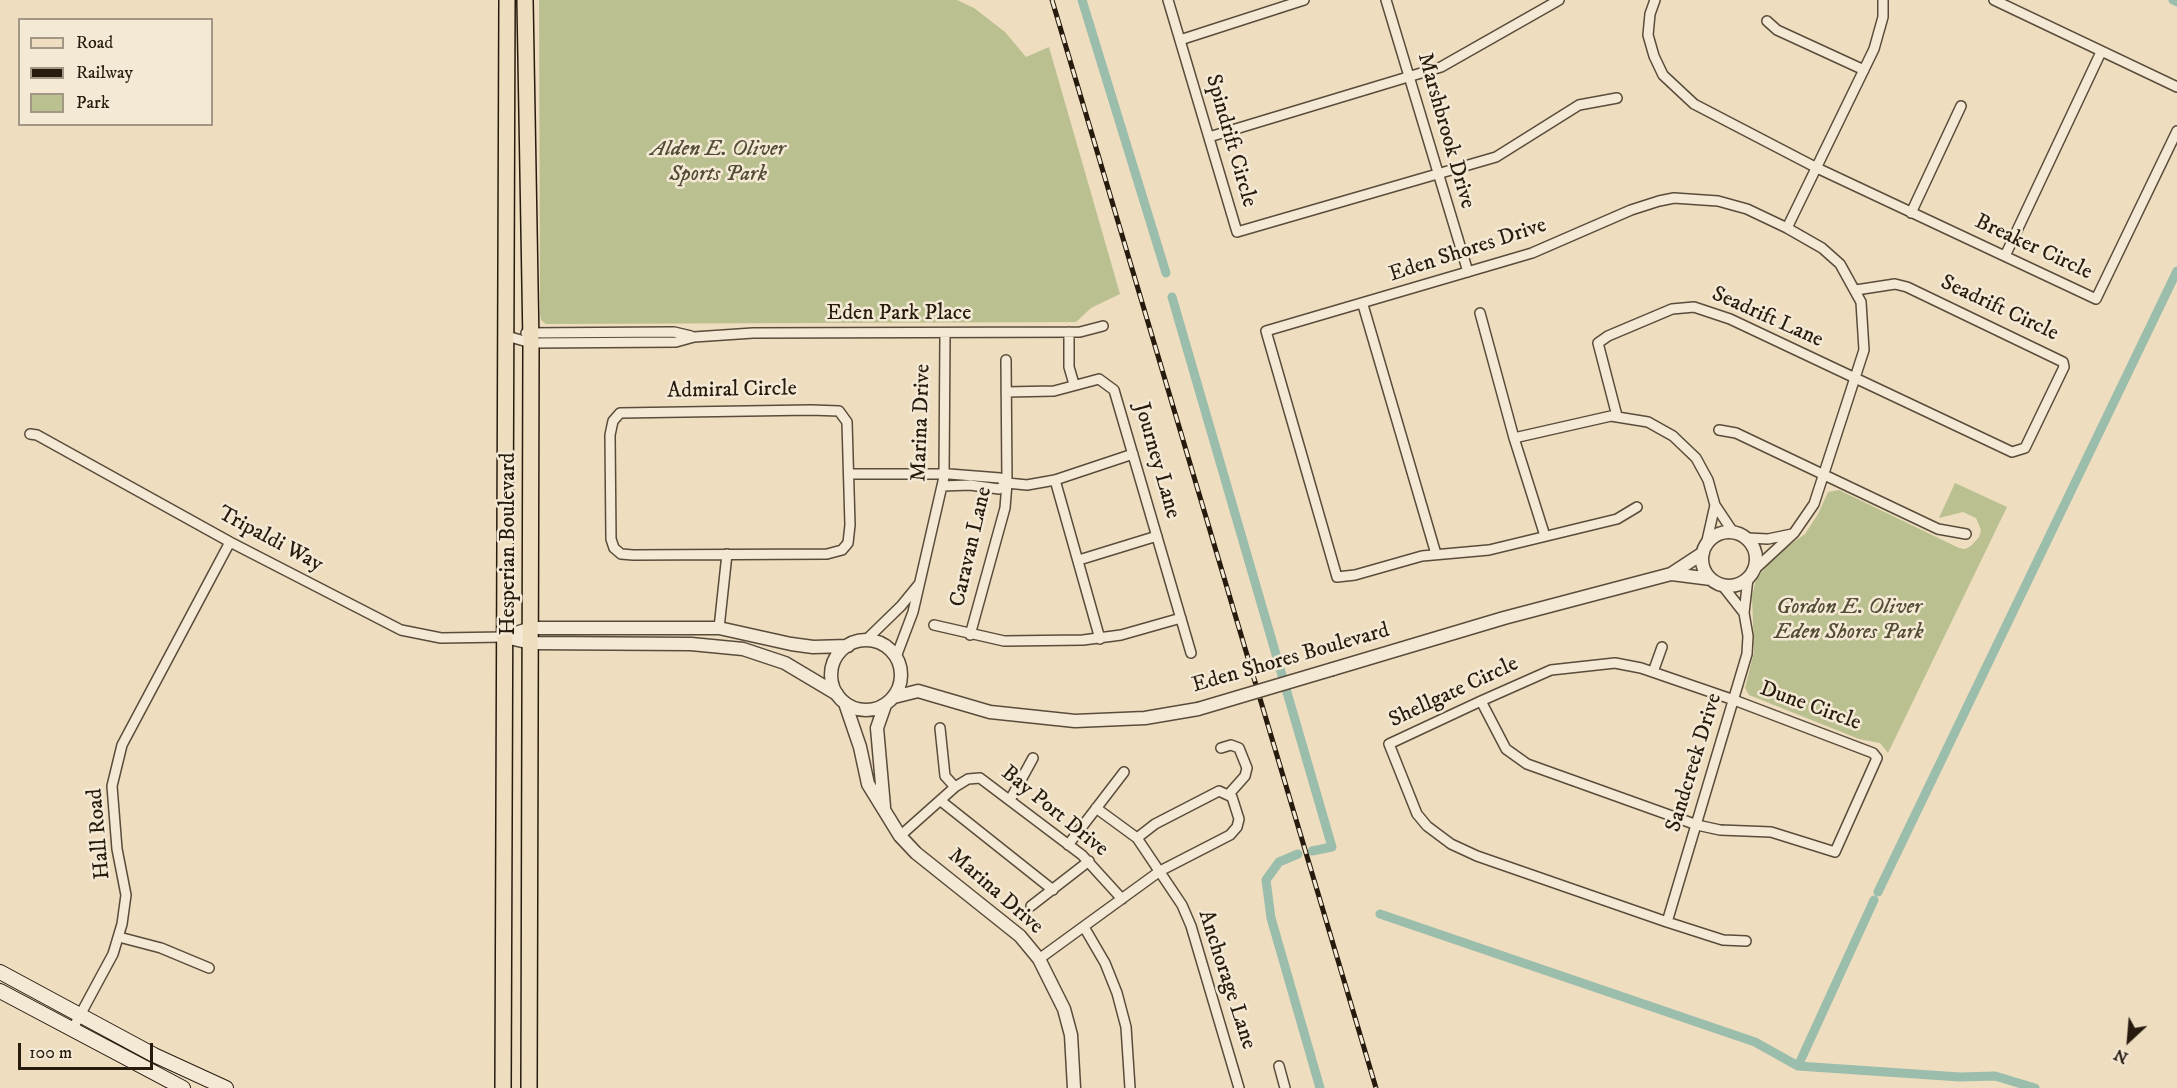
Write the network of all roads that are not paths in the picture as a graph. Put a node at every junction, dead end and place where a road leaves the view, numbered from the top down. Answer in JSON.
{"nodes":[{"id":1,"x":507,"y":0,"type":"edge"},
{"id":2,"x":525,"y":0,"type":"edge"},
{"id":3,"x":1168,"y":0,"type":"edge"},
{"id":4,"x":1304,"y":0,"type":"edge"},
{"id":5,"x":1386,"y":0,"type":"edge"},
{"id":6,"x":1559,"y":0,"type":"edge"},
{"id":7,"x":1655,"y":0,"type":"edge"},
{"id":8,"x":1883,"y":0,"type":"edge"},
{"id":9,"x":1994,"y":0,"type":"edge"},
{"id":10,"x":1767,"y":21,"type":"dead end"},
{"id":11,"x":1180,"y":40,"type":"junction"},
{"id":12,"x":2101,"y":52,"type":"junction"},
{"id":13,"x":1864,"y":70,"type":"junction"},
{"id":14,"x":1408,"y":76,"type":"junction"},
{"id":15,"x":2177,"y":87,"type":"edge"},
{"id":16,"x":1617,"y":98,"type":"dead end"},
{"id":17,"x":1961,"y":106,"type":"dead end"},
{"id":18,"x":2177,"y":130,"type":"edge"},
{"id":19,"x":1209,"y":138,"type":"junction"},
{"id":20,"x":1817,"y":168,"type":"junction"},
{"id":21,"x":1436,"y":173,"type":"junction"},
{"id":22,"x":506,"y":190,"type":"junction"},
{"id":23,"x":1911,"y":213,"type":"junction"},
{"id":24,"x":529,"y":218,"type":"junction"},
{"id":25,"x":1787,"y":228,"type":"junction"},
{"id":26,"x":2005,"y":256,"type":"junction"},
{"id":27,"x":1468,"y":272,"type":"junction"},
{"id":28,"x":1856,"y":290,"type":"junction"},
{"id":29,"x":1363,"y":305,"type":"junction"},
{"id":30,"x":1480,"y":313,"type":"dead end"},
{"id":31,"x":1103,"y":326,"type":"dead end"},
{"id":32,"x":1069,"y":332,"type":"junction"},
{"id":33,"x":945,"y":334,"type":"junction"},
{"id":34,"x":507,"y":336,"type":"junction"},
{"id":35,"x":531,"y":338,"type":"junction"},
{"id":36,"x":1006,"y":360,"type":"dead end"},
{"id":37,"x":1856,"y":380,"type":"junction"},
{"id":38,"x":1074,"y":384,"type":"junction"},
{"id":39,"x":1006,"y":393,"type":"junction"},
{"id":40,"x":1617,"y":416,"type":"junction"},
{"id":41,"x":1719,"y":430,"type":"dead end"},
{"id":42,"x":30,"y":434,"type":"dead end"},
{"id":43,"x":1514,"y":438,"type":"junction"},
{"id":44,"x":1133,"y":454,"type":"junction"},
{"id":45,"x":849,"y":474,"type":"junction"},
{"id":46,"x":944,"y":474,"type":"junction"},
{"id":47,"x":1825,"y":475,"type":"junction"},
{"id":48,"x":1055,"y":480,"type":"junction"},
{"id":49,"x":1007,"y":483,"type":"junction"},
{"id":50,"x":942,"y":486,"type":"junction"},
{"id":51,"x":1715,"y":505,"type":"junction"},
{"id":52,"x":1637,"y":507,"type":"dead end"},
{"id":53,"x":1733,"y":532,"type":"junction"},
{"id":54,"x":1794,"y":533,"type":"junction"},
{"id":55,"x":1966,"y":534,"type":"dead end"},
{"id":56,"x":1157,"y":536,"type":"junction"},
{"id":57,"x":1545,"y":536,"type":"junction"},
{"id":58,"x":1747,"y":538,"type":"junction"},
{"id":59,"x":230,"y":542,"type":"junction"},
{"id":60,"x":1705,"y":549,"type":"junction"},
{"id":61,"x":727,"y":554,"type":"junction"},
{"id":62,"x":1436,"y":554,"type":"junction"},
{"id":63,"x":1079,"y":560,"type":"junction"},
{"id":64,"x":1671,"y":574,"type":"junction"},
{"id":65,"x":1751,"y":574,"type":"junction"},
{"id":66,"x":1711,"y":579,"type":"junction"},
{"id":67,"x":920,"y":582,"type":"junction"},
{"id":68,"x":1722,"y":585,"type":"junction"},
{"id":69,"x":1744,"y":613,"type":"junction"},
{"id":70,"x":1181,"y":618,"type":"junction"},
{"id":71,"x":934,"y":625,"type":"dead end"},
{"id":72,"x":531,"y":627,"type":"junction"},
{"id":73,"x":719,"y":628,"type":"junction"},
{"id":74,"x":970,"y":635,"type":"junction"},
{"id":75,"x":504,"y":637,"type":"junction"},
{"id":76,"x":1100,"y":639,"type":"junction"},
{"id":77,"x":865,"y":640,"type":"junction"},
{"id":78,"x":531,"y":643,"type":"junction"},
{"id":79,"x":718,"y":646,"type":"junction"},
{"id":80,"x":848,"y":646,"type":"junction"},
{"id":81,"x":1662,"y":646,"type":"dead end"},
{"id":82,"x":1191,"y":653,"type":"dead end"},
{"id":83,"x":898,"y":663,"type":"junction"},
{"id":84,"x":1653,"y":672,"type":"junction"},
{"id":85,"x":918,"y":691,"type":"junction"},
{"id":86,"x":841,"y":698,"type":"junction"},
{"id":87,"x":1734,"y":700,"type":"junction"},
{"id":88,"x":890,"y":701,"type":"junction"},
{"id":89,"x":1481,"y":701,"type":"junction"},
{"id":90,"x":940,"y":728,"type":"dead end"},
{"id":91,"x":1221,"y":748,"type":"dead end"},
{"id":92,"x":1032,"y":758,"type":"dead end"},
{"id":93,"x":1124,"y":772,"type":"dead end"},
{"id":94,"x":956,"y":787,"type":"junction"},
{"id":95,"x":1229,"y":794,"type":"junction"},
{"id":96,"x":1010,"y":800,"type":"junction"},
{"id":97,"x":941,"y":801,"type":"junction"},
{"id":98,"x":1096,"y":808,"type":"junction"},
{"id":99,"x":884,"y":809,"type":"junction"},
{"id":100,"x":1697,"y":825,"type":"junction"},
{"id":101,"x":900,"y":836,"type":"junction"},
{"id":102,"x":1137,"y":838,"type":"junction"},
{"id":103,"x":1068,"y":845,"type":"junction"},
{"id":104,"x":1089,"y":861,"type":"junction"},
{"id":105,"x":1160,"y":871,"type":"junction"},
{"id":106,"x":1053,"y":890,"type":"junction"},
{"id":107,"x":1122,"y":898,"type":"junction"},
{"id":108,"x":1031,"y":906,"type":"dead end"},
{"id":109,"x":1667,"y":922,"type":"junction"},
{"id":110,"x":1084,"y":927,"type":"junction"},
{"id":111,"x":119,"y":937,"type":"junction"},
{"id":112,"x":1746,"y":941,"type":"dead end"},
{"id":113,"x":1039,"y":959,"type":"junction"},
{"id":114,"x":209,"y":968,"type":"dead end"},
{"id":115,"x":0,"y":972,"type":"edge"},
{"id":116,"x":0,"y":991,"type":"edge"},
{"id":117,"x":80,"y":1014,"type":"junction"},
{"id":118,"x":72,"y":1030,"type":"junction"},
{"id":119,"x":1279,"y":1066,"type":"dead end"},
{"id":120,"x":530,"y":1087,"type":"edge"},
{"id":121,"x":183,"y":1088,"type":"edge"},
{"id":122,"x":226,"y":1088,"type":"edge"},
{"id":123,"x":503,"y":1088,"type":"edge"},
{"id":124,"x":1074,"y":1088,"type":"edge"},
{"id":125,"x":1130,"y":1088,"type":"edge"},
{"id":126,"x":1239,"y":1088,"type":"edge"},
{"id":127,"x":1285,"y":1088,"type":"edge"}],
"edges":[{"from":1,"to":22,"type":"main road","name":"Hesperian Boulevard"},
{"from":2,"to":24,"type":"main road","name":"Hesperian Boulevard"},
{"from":3,"to":11,"type":"street","name":"Spindrift Circle"},
{"from":4,"to":11,"type":"street"},
{"from":5,"to":14,"type":"street","name":"Marshbrook Drive"},
{"from":6,"to":14,"type":"street"},
{"from":7,"to":20,"type":"street","name":"Breaker Circle"},
{"from":8,"to":13,"type":"street"},
{"from":9,"to":12,"type":"street"},
{"from":10,"to":13,"type":"street"},
{"from":11,"to":19,"type":"street","name":"Spindrift Circle"},
{"from":12,"to":15,"type":"street"},
{"from":12,"to":26,"type":"street"},
{"from":13,"to":20,"type":"street"},
{"from":14,"to":19,"type":"street"},
{"from":14,"to":21,"type":"street","name":"Marshbrook Drive"},
{"from":16,"to":21,"type":"street"},
{"from":17,"to":23,"type":"street"},
{"from":18,"to":26,"type":"street","name":"Breaker Circle"},
{"from":19,"to":21,"type":"street","name":"Spindrift Circle"},
{"from":20,"to":23,"type":"street","name":"Breaker Circle"},
{"from":20,"to":25,"type":"street"},
{"from":21,"to":27,"type":"street","name":"Marshbrook Drive"},
{"from":22,"to":24,"type":"main road"},
{"from":22,"to":34,"type":"main road","name":"Hesperian Boulevard"},
{"from":23,"to":26,"type":"street","name":"Breaker Circle"},
{"from":24,"to":35,"type":"main road","name":"Hesperian Boulevard"},
{"from":25,"to":27,"type":"street","name":"Eden Shores Drive"},
{"from":25,"to":28,"type":"street","name":"Eden Shores Drive"},
{"from":27,"to":29,"type":"street","name":"Eden Shores Drive"},
{"from":28,"to":37,"type":"street","name":"Eden Shores Drive"},
{"from":28,"to":37,"type":"street","name":"Seadrift Circle"},
{"from":29,"to":62,"type":"street"},
{"from":29,"to":62,"type":"street","name":"Eden Shores Drive"},
{"from":30,"to":43,"type":"street"},
{"from":31,"to":32,"type":"street","name":"Eden Park Place"},
{"from":32,"to":33,"type":"street","name":"Eden Park Place"},
{"from":32,"to":38,"type":"street"},
{"from":33,"to":35,"type":"street","name":"Eden Park Place"},
{"from":33,"to":46,"type":"street","name":"Marina Drive"},
{"from":34,"to":35,"type":"street","name":"Eden Park Place"},
{"from":34,"to":75,"type":"main road","name":"Hesperian Boulevard"},
{"from":35,"to":72,"type":"main road","name":"Hesperian Boulevard"},
{"from":36,"to":39,"type":"street","name":"Caravan Lane"},
{"from":37,"to":40,"type":"street","name":"Seadrift Lane"},
{"from":37,"to":47,"type":"street","name":"Eden Shores Drive"},
{"from":38,"to":39,"type":"street","name":"Journey Lane"},
{"from":38,"to":44,"type":"street","name":"Journey Lane"},
{"from":39,"to":49,"type":"street","name":"Caravan Lane"},
{"from":40,"to":43,"type":"street"},
{"from":40,"to":51,"type":"street"},
{"from":41,"to":47,"type":"street"},
{"from":42,"to":59,"type":"street","name":"Tripaldi Way"},
{"from":43,"to":57,"type":"street"},
{"from":44,"to":48,"type":"street"},
{"from":44,"to":56,"type":"street","name":"Journey Lane"},
{"from":45,"to":46,"type":"street"},
{"from":45,"to":61,"type":"street","name":"Admiral Circle"},
{"from":45,"to":61,"type":"street","name":"Admiral Circle"},
{"from":46,"to":49,"type":"street"},
{"from":46,"to":50,"type":"street","name":"Marina Drive"},
{"from":47,"to":54,"type":"street","name":"Eden Shores Drive"},
{"from":47,"to":55,"type":"street"},
{"from":48,"to":49,"type":"street"},
{"from":48,"to":63,"type":"street"},
{"from":49,"to":50,"type":"street"},
{"from":49,"to":74,"type":"street","name":"Caravan Lane"},
{"from":50,"to":67,"type":"street","name":"Marina Drive"},
{"from":51,"to":53,"type":"street"},
{"from":51,"to":60,"type":"street"},
{"from":52,"to":57,"type":"street","name":"Eden Shores Drive"},
{"from":53,"to":58,"type":"street"},
{"from":53,"to":60,"type":"street"},
{"from":54,"to":58,"type":"street"},
{"from":54,"to":65,"type":"street","name":"Eden Shores Drive"},
{"from":56,"to":63,"type":"street"},
{"from":56,"to":70,"type":"street","name":"Journey Lane"},
{"from":57,"to":62,"type":"street","name":"Eden Shores Drive"},
{"from":58,"to":65,"type":"street"},
{"from":59,"to":75,"type":"street","name":"Tripaldi Way"},
{"from":59,"to":111,"type":"street","name":"Hall Road"},
{"from":60,"to":64,"type":"street","name":"Eden Shores Boulevard"},
{"from":60,"to":66,"type":"street"},
{"from":61,"to":73,"type":"street"},
{"from":63,"to":76,"type":"street"},
{"from":64,"to":66,"type":"street","name":"Eden Shores Boulevard"},
{"from":64,"to":85,"type":"street","name":"Eden Shores Boulevard","bridge":true},
{"from":65,"to":68,"type":"street"},
{"from":65,"to":69,"type":"street","name":"Sandcreek Drive"},
{"from":66,"to":68,"type":"street"},
{"from":67,"to":77,"type":"street","name":"Marina Drive"},
{"from":67,"to":83,"type":"street","name":"Marina Drive"},
{"from":68,"to":69,"type":"street","name":"Sandcreek Drive"},
{"from":69,"to":87,"type":"street","name":"Sandcreek Drive"},
{"from":70,"to":76,"type":"street"},
{"from":70,"to":82,"type":"street","name":"Journey Lane"},
{"from":71,"to":74,"type":"street"},
{"from":72,"to":73,"type":"street"},
{"from":72,"to":75,"type":"street"},
{"from":72,"to":78,"type":"main road","name":"Hesperian Boulevard"},
{"from":73,"to":79,"type":"street"},
{"from":73,"to":80,"type":"street"},
{"from":74,"to":76,"type":"street"},
{"from":75,"to":78,"type":"street"},
{"from":75,"to":123,"type":"main road","name":"Hesperian Boulevard"},
{"from":77,"to":80,"type":"street"},
{"from":77,"to":83,"type":"street"},
{"from":78,"to":79,"type":"street"},
{"from":78,"to":120,"type":"main road","name":"Hesperian Boulevard"},
{"from":79,"to":86,"type":"street"},
{"from":80,"to":86,"type":"street"},
{"from":81,"to":84,"type":"street"},
{"from":83,"to":85,"type":"street"},
{"from":83,"to":88,"type":"street"},
{"from":84,"to":87,"type":"street","name":"Shellgate Circle"},
{"from":84,"to":89,"type":"street","name":"Shellgate Circle"},
{"from":85,"to":88,"type":"street"},
{"from":86,"to":88,"type":"street"},
{"from":86,"to":99,"type":"street","name":"Marina Drive"},
{"from":87,"to":100,"type":"street","name":"Sandcreek Drive"},
{"from":87,"to":100,"type":"street","name":"Dune Circle"},
{"from":88,"to":99,"type":"street","name":"Marina Drive"},
{"from":89,"to":100,"type":"street"},
{"from":89,"to":109,"type":"street","name":"Shellgate Circle"},
{"from":90,"to":94,"type":"street"},
{"from":91,"to":95,"type":"street"},
{"from":92,"to":96,"type":"street"},
{"from":93,"to":98,"type":"street"},
{"from":94,"to":96,"type":"street","name":"Bay Port Drive"},
{"from":94,"to":97,"type":"street","name":"Bay Port Drive"},
{"from":95,"to":102,"type":"street"},
{"from":95,"to":105,"type":"street"},
{"from":96,"to":103,"type":"street","name":"Bay Port Drive"},
{"from":97,"to":101,"type":"street","name":"Bay Port Drive"},
{"from":97,"to":106,"type":"street"},
{"from":98,"to":102,"type":"street","name":"Anchorage Lane"},
{"from":98,"to":103,"type":"street"},
{"from":99,"to":101,"type":"street","name":"Marina Drive"},
{"from":100,"to":109,"type":"street","name":"Sandcreek Drive"},
{"from":101,"to":113,"type":"street","name":"Marina Drive"},
{"from":102,"to":105,"type":"street","name":"Anchorage Lane"},
{"from":103,"to":104,"type":"street","name":"Bay Port Drive"},
{"from":104,"to":106,"type":"street"},
{"from":104,"to":107,"type":"street","name":"Bay Port Drive"},
{"from":105,"to":107,"type":"street"},
{"from":105,"to":126,"type":"street","name":"Anchorage Lane"},
{"from":106,"to":108,"type":"street"},
{"from":107,"to":110,"type":"street"},
{"from":109,"to":112,"type":"street"},
{"from":110,"to":113,"type":"street"},
{"from":110,"to":125,"type":"street"},
{"from":111,"to":114,"type":"street"},
{"from":111,"to":117,"type":"street","name":"Hall Road"},
{"from":113,"to":124,"type":"street","name":"Marina Drive"},
{"from":115,"to":117,"type":"main road"},
{"from":116,"to":118,"type":"main road"},
{"from":117,"to":118,"type":"street","name":"Hall Road"},
{"from":117,"to":122,"type":"main road"},
{"from":118,"to":121,"type":"main road"},
{"from":119,"to":127,"type":"street"}]}
